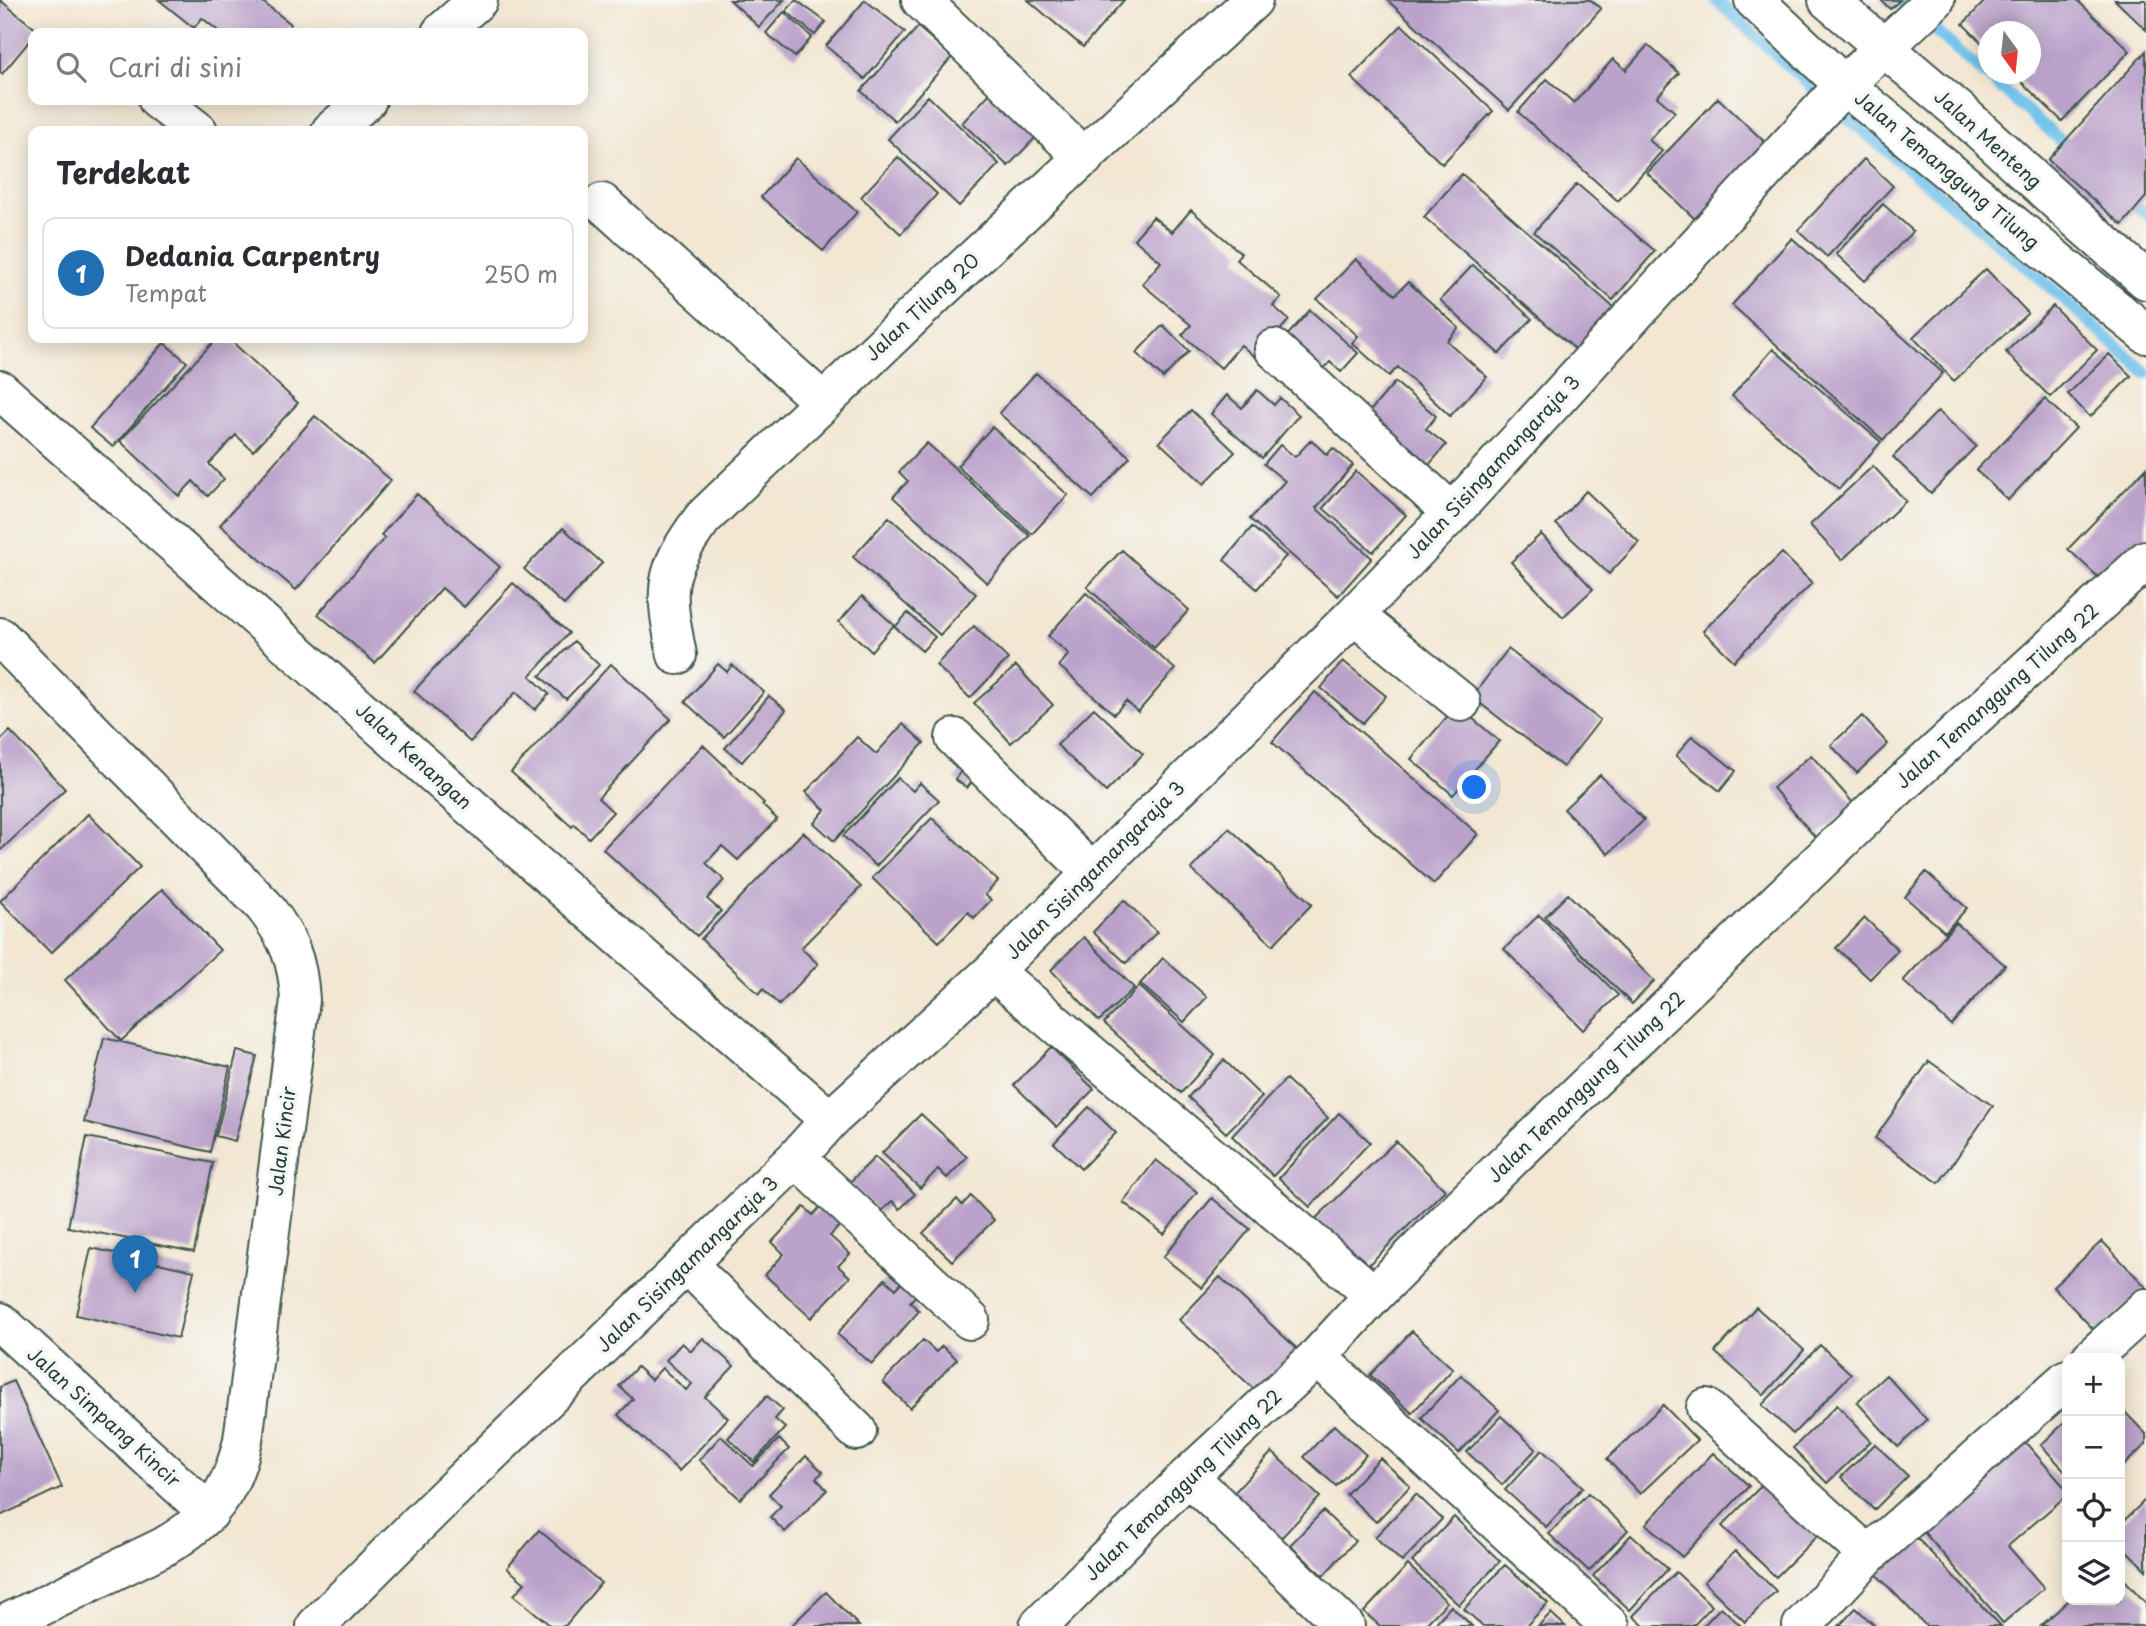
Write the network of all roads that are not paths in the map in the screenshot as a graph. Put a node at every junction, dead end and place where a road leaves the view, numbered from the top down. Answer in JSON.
{"nodes":[{"id":1,"x":921,"y":0,"type":"edge"},
{"id":2,"x":1253,"y":0,"type":"edge"},
{"id":3,"x":1754,"y":0,"type":"edge"},
{"id":4,"x":1828,"y":0,"type":"edge"},
{"id":5,"x":1935,"y":0,"type":"edge"},
{"id":6,"x":1884,"y":48,"type":"junction"},
{"id":7,"x":1844,"y":85,"type":"junction"},
{"id":8,"x":164,"y":105,"type":"edge"},
{"id":9,"x":361,"y":105,"type":"edge"},
{"id":10,"x":192,"y":126,"type":"edge"},
{"id":11,"x":337,"y":126,"type":"edge"},
{"id":12,"x":1084,"y":158,"type":"junction"},
{"id":13,"x":603,"y":203,"type":"dead end"},
{"id":14,"x":2146,"y":280,"type":"edge"},
{"id":15,"x":2146,"y":334,"type":"edge"},
{"id":16,"x":1274,"y":349,"type":"dead end"},
{"id":17,"x":0,"y":390,"type":"edge"},
{"id":18,"x":823,"y":402,"type":"junction"},
{"id":19,"x":1452,"y":513,"type":"junction"},
{"id":20,"x":2146,"y":560,"type":"edge"},
{"id":21,"x":1354,"y":615,"type":"junction"},
{"id":22,"x":0,"y":638,"type":"edge"},
{"id":23,"x":677,"y":655,"type":"dead end"},
{"id":24,"x":1461,"y":702,"type":"dead end"},
{"id":25,"x":955,"y":738,"type":"dead end"},
{"id":26,"x":1092,"y":873,"type":"junction"},
{"id":27,"x":993,"y":971,"type":"junction"},
{"id":28,"x":830,"y":1120,"type":"junction"},
{"id":29,"x":796,"y":1158,"type":"junction"},
{"id":30,"x":687,"y":1264,"type":"junction"},
{"id":31,"x":1374,"y":1295,"type":"junction"},
{"id":32,"x":2146,"y":1308,"type":"edge"},
{"id":33,"x":970,"y":1321,"type":"dead end"},
{"id":34,"x":0,"y":1322,"type":"edge"},
{"id":35,"x":2096,"y":1353,"type":"edge"},
{"id":36,"x":1317,"y":1357,"type":"junction"},
{"id":37,"x":2062,"y":1383,"type":"edge"},
{"id":38,"x":1706,"y":1408,"type":"dead end"},
{"id":39,"x":857,"y":1431,"type":"dead end"},
{"id":40,"x":1188,"y":1476,"type":"junction"},
{"id":41,"x":209,"y":1513,"type":"junction"},
{"id":42,"x":1868,"y":1555,"type":"junction"},
{"id":43,"x":1,"y":1626,"type":"edge"},
{"id":44,"x":316,"y":1626,"type":"edge"},
{"id":45,"x":1039,"y":1626,"type":"edge"},
{"id":46,"x":1345,"y":1626,"type":"edge"},
{"id":47,"x":1610,"y":1626,"type":"edge"},
{"id":48,"x":1802,"y":1626,"type":"edge"}],
"edges":[{"from":1,"to":12,"type":"street"},
{"from":2,"to":12,"type":"street","name":"Jalan Tilung 20"},
{"from":3,"to":7,"type":"street","name":"Jalan Temanggung Tilung"},
{"from":4,"to":6,"type":"street","name":"Jalan Menteng"},
{"from":5,"to":6,"type":"street","name":"Jalan Sisingamangaraja 3"},
{"from":6,"to":7,"type":"street","name":"Jalan Sisingamangaraja 3"},
{"from":6,"to":14,"type":"street","name":"Jalan Menteng"},
{"from":7,"to":15,"type":"street","name":"Jalan Temanggung Tilung"},
{"from":7,"to":19,"type":"street","name":"Jalan Sisingamangaraja 3"},
{"from":8,"to":10,"type":"street"},
{"from":9,"to":11,"type":"street"},
{"from":12,"to":18,"type":"street","name":"Jalan Tilung 20"},
{"from":13,"to":18,"type":"street"},
{"from":16,"to":19,"type":"street"},
{"from":17,"to":28,"type":"street","name":"Jalan Kenangan"},
{"from":18,"to":23,"type":"street","name":"Jalan Tilung 20"},
{"from":19,"to":21,"type":"street","name":"Jalan Sisingamangaraja 3"},
{"from":20,"to":31,"type":"street","name":"Jalan Temanggung Tilung 22"},
{"from":21,"to":24,"type":"street"},
{"from":21,"to":26,"type":"street","name":"Jalan Sisingamangaraja 3"},
{"from":22,"to":41,"type":"street","name":"Jalan Kincir"},
{"from":25,"to":26,"type":"street"},
{"from":26,"to":27,"type":"street","name":"Jalan Sisingamangaraja 3"},
{"from":27,"to":28,"type":"street","name":"Jalan Sisingamangaraja 3"},
{"from":27,"to":31,"type":"street"},
{"from":28,"to":29,"type":"street","name":"Jalan Sisingamangaraja 3"},
{"from":29,"to":30,"type":"street","name":"Jalan Sisingamangaraja 3"},
{"from":29,"to":33,"type":"street"},
{"from":30,"to":39,"type":"street"},
{"from":30,"to":44,"type":"street","name":"Jalan Sisingamangaraja 3"},
{"from":31,"to":36,"type":"street","name":"Jalan Temanggung Tilung 22"},
{"from":32,"to":35,"type":"street"},
{"from":34,"to":41,"type":"street","name":"Jalan Simpang Kincir"},
{"from":36,"to":40,"type":"street","name":"Jalan Temanggung Tilung 22"},
{"from":36,"to":47,"type":"street"},
{"from":37,"to":42,"type":"street"},
{"from":38,"to":42,"type":"street"},
{"from":40,"to":45,"type":"street","name":"Jalan Temanggung Tilung 22"},
{"from":40,"to":46,"type":"street"},
{"from":41,"to":43,"type":"street","name":"Jalan Kincir"},
{"from":42,"to":48,"type":"street"}]}
